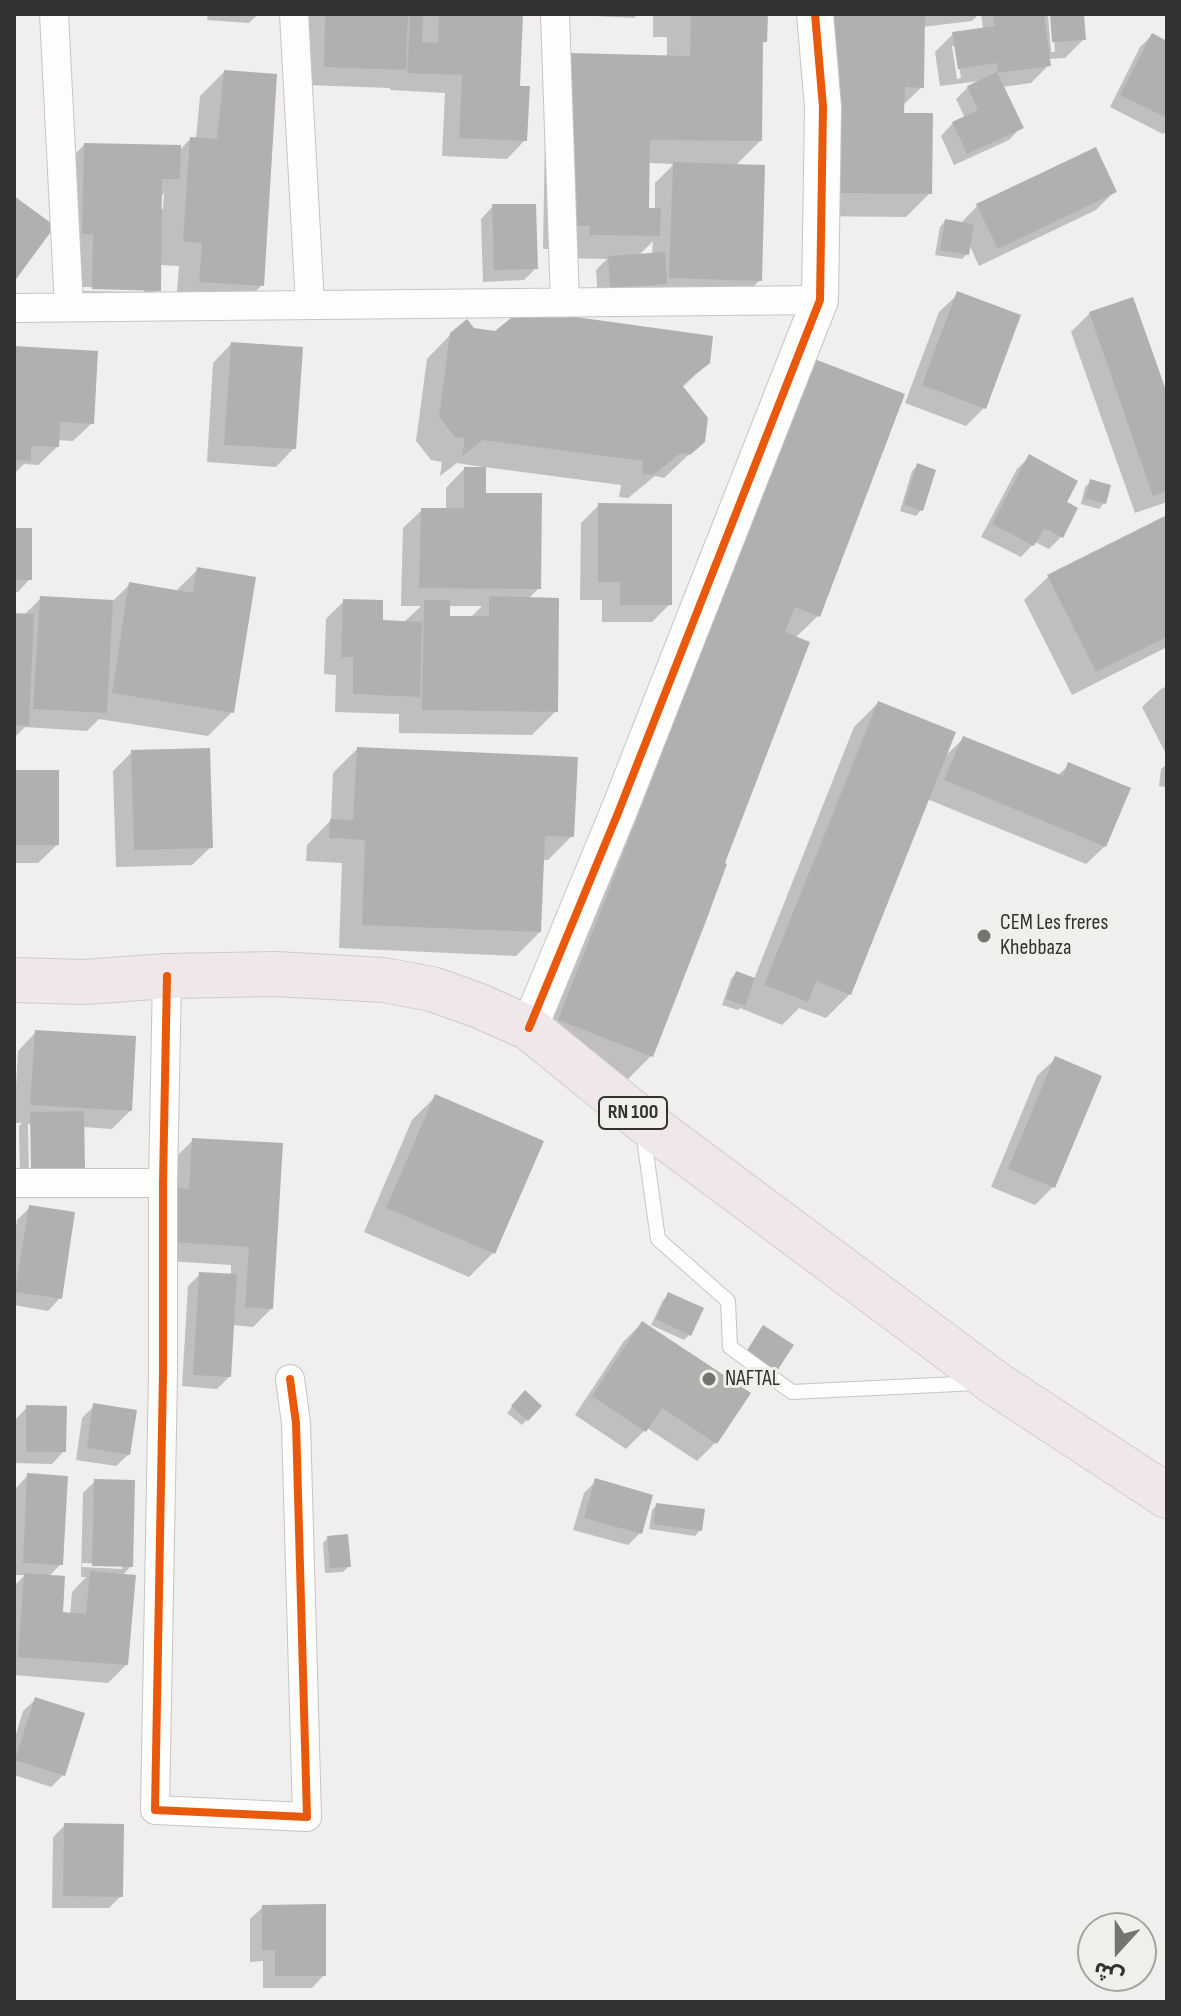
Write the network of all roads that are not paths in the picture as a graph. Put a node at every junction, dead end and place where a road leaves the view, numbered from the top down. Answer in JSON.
{"nodes":[{"id":1,"x":54,"y":14,"type":"edge"},
{"id":2,"x":294,"y":14,"type":"edge"},
{"id":3,"x":555,"y":14,"type":"edge"},
{"id":4,"x":815,"y":14,"type":"edge"},
{"id":5,"x":820,"y":300,"type":"junction"},
{"id":6,"x":565,"y":303,"type":"junction"},
{"id":7,"x":310,"y":305,"type":"junction"},
{"id":8,"x":69,"y":307,"type":"junction"},
{"id":9,"x":14,"y":308,"type":"edge"},
{"id":10,"x":167,"y":976,"type":"junction"},
{"id":11,"x":14,"y":980,"type":"edge"},
{"id":12,"x":529,"y":1028,"type":"junction"},
{"id":13,"x":641,"y":1119,"type":"junction"},
{"id":14,"x":14,"y":1183,"type":"edge"},
{"id":15,"x":163,"y":1183,"type":"junction"},
{"id":16,"x":290,"y":1379,"type":"dead end"},
{"id":17,"x":995,"y":1383,"type":"junction"},
{"id":18,"x":1167,"y":1496,"type":"edge"}],
"edges":[{"from":1,"to":8,"type":"street"},
{"from":2,"to":7,"type":"street"},
{"from":3,"to":6,"type":"street"},
{"from":4,"to":5,"type":"street"},
{"from":5,"to":6,"type":"street"},
{"from":5,"to":12,"type":"street"},
{"from":6,"to":7,"type":"street"},
{"from":7,"to":8,"type":"street"},
{"from":8,"to":9,"type":"street"},
{"from":10,"to":11,"type":"main road","number":"RN 100"},
{"from":10,"to":12,"type":"main road","number":"RN 100"},
{"from":10,"to":15,"type":"street"},
{"from":12,"to":13,"type":"main road","number":"RN 100"},
{"from":13,"to":17,"type":"main road","number":"RN 100"},
{"from":13,"to":17,"type":"lane"},
{"from":14,"to":15,"type":"street"},
{"from":15,"to":16,"type":"street"},
{"from":17,"to":18,"type":"main road","number":"RN 100"}]}
